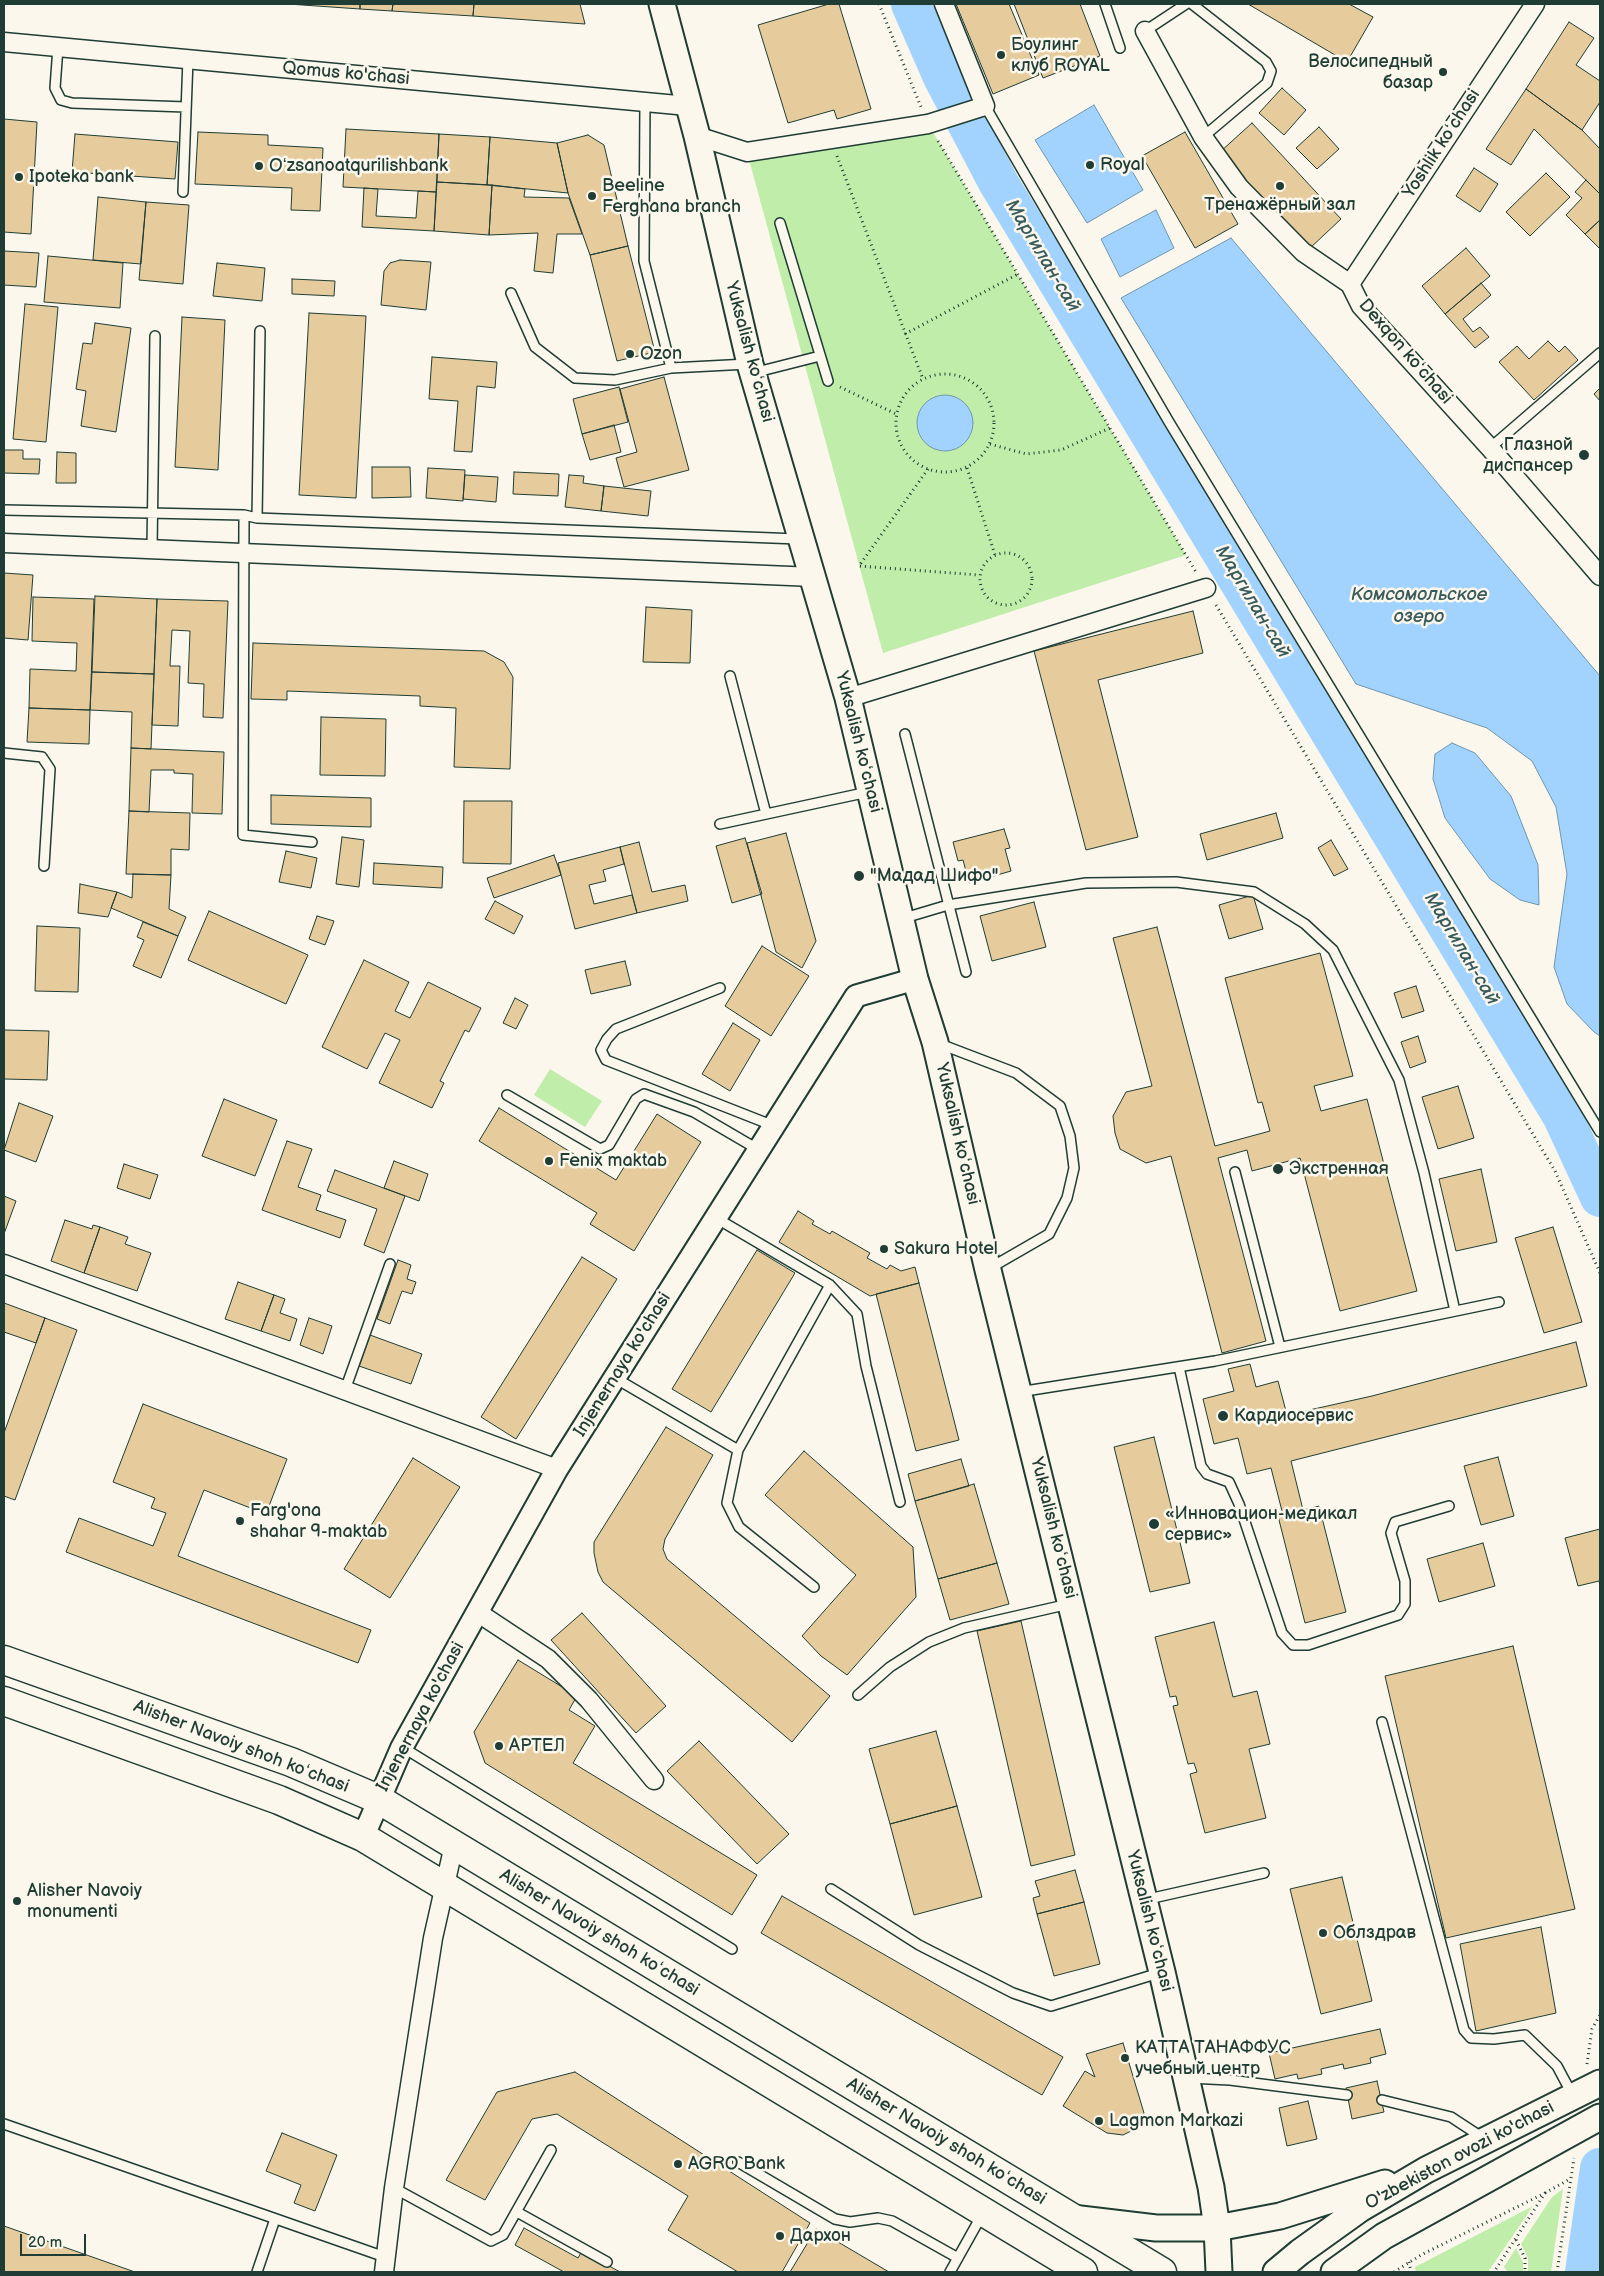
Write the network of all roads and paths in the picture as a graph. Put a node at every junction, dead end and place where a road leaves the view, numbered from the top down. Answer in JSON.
{"nodes":[{"id":1,"x":662,"y":4,"type":"edge"},
{"id":2,"x":879,"y":4,"type":"edge"},
{"id":3,"x":944,"y":4,"type":"edge"},
{"id":4,"x":1105,"y":4,"type":"edge"},
{"id":5,"x":1186,"y":4,"type":"edge"},
{"id":6,"x":1192,"y":4,"type":"edge"},
{"id":7,"x":1535,"y":4,"type":"edge"},
{"id":8,"x":1145,"y":31,"type":"joint"},
{"id":9,"x":4,"y":42,"type":"edge"},
{"id":10,"x":58,"y":48,"type":"junction"},
{"id":11,"x":1120,"y":48,"type":"dead end"},
{"id":12,"x":188,"y":59,"type":"junction"},
{"id":13,"x":644,"y":101,"type":"junction"},
{"id":14,"x":688,"y":106,"type":"junction"},
{"id":15,"x":985,"y":106,"type":"junction"},
{"id":16,"x":186,"y":107,"type":"junction"},
{"id":17,"x":928,"y":124,"type":"junction"},
{"id":18,"x":697,"y":136,"type":"junction"},
{"id":19,"x":1203,"y":137,"type":"junction"},
{"id":20,"x":830,"y":140,"type":"junction"},
{"id":21,"x":183,"y":192,"type":"dead end"},
{"id":22,"x":780,"y":223,"type":"dead end"},
{"id":23,"x":1018,"y":274,"type":"junction"},
{"id":24,"x":1350,"y":284,"type":"junction"},
{"id":25,"x":511,"y":294,"type":"dead end"},
{"id":26,"x":260,"y":331,"type":"dead end"},
{"id":27,"x":905,"y":334,"type":"junction"},
{"id":28,"x":155,"y":336,"type":"dead end"},
{"id":29,"x":1600,"y":353,"type":"edge"},
{"id":30,"x":820,"y":356,"type":"junction"},
{"id":31,"x":671,"y":368,"type":"junction"},
{"id":32,"x":752,"y":369,"type":"junction"},
{"id":33,"x":923,"y":379,"type":"junction"},
{"id":34,"x":828,"y":381,"type":"joint"},
{"id":35,"x":896,"y":414,"type":"junction"},
{"id":36,"x":1110,"y":428,"type":"junction"},
{"id":37,"x":990,"y":444,"type":"junction"},
{"id":38,"x":1490,"y":448,"type":"junction"},
{"id":39,"x":967,"y":468,"type":"junction"},
{"id":40,"x":928,"y":469,"type":"junction"},
{"id":41,"x":4,"y":510,"type":"edge"},
{"id":42,"x":152,"y":513,"type":"junction"},
{"id":43,"x":244,"y":514,"type":"junction"},
{"id":44,"x":257,"y":518,"type":"junction"},
{"id":45,"x":802,"y":539,"type":"junction"},
{"id":46,"x":4,"y":543,"type":"edge"},
{"id":47,"x":152,"y":549,"type":"junction"},
{"id":48,"x":244,"y":552,"type":"junction"},
{"id":49,"x":995,"y":555,"type":"junction"},
{"id":50,"x":979,"y":575,"type":"junction"},
{"id":51,"x":814,"y":576,"type":"junction"},
{"id":52,"x":1600,"y":576,"type":"edge"},
{"id":53,"x":1206,"y":588,"type":"junction"},
{"id":54,"x":730,"y":676,"type":"dead end"},
{"id":55,"x":848,"y":698,"type":"junction"},
{"id":56,"x":905,"y":734,"type":"dead end"},
{"id":57,"x":4,"y":753,"type":"edge"},
{"id":58,"x":870,"y":792,"type":"junction"},
{"id":59,"x":766,"y":814,"type":"junction"},
{"id":60,"x":720,"y":824,"type":"dead end"},
{"id":61,"x":312,"y":842,"type":"dead end"},
{"id":62,"x":44,"y":866,"type":"dead end"},
{"id":63,"x":948,"y":905,"type":"junction"},
{"id":64,"x":901,"y":919,"type":"junction"},
{"id":65,"x":966,"y":972,"type":"dead end"},
{"id":66,"x":915,"y":979,"type":"junction"},
{"id":67,"x":720,"y":988,"type":"dead end"},
{"id":68,"x":935,"y":1042,"type":"junction"},
{"id":69,"x":507,"y":1095,"type":"dead end"},
{"id":70,"x":774,"y":1126,"type":"junction"},
{"id":71,"x":1600,"y":1132,"type":"edge"},
{"id":72,"x":759,"y":1150,"type":"junction"},
{"id":73,"x":1235,"y":1172,"type":"dead end"},
{"id":74,"x":716,"y":1218,"type":"junction"},
{"id":75,"x":4,"y":1264,"type":"edge"},
{"id":76,"x":390,"y":1264,"type":"dead end"},
{"id":77,"x":988,"y":1270,"type":"junction"},
{"id":78,"x":1600,"y":1273,"type":"edge"},
{"id":79,"x":830,"y":1285,"type":"junction"},
{"id":80,"x":1499,"y":1302,"type":"dead end"},
{"id":81,"x":1455,"y":1311,"type":"junction"},
{"id":82,"x":1280,"y":1347,"type":"junction"},
{"id":83,"x":1179,"y":1367,"type":"junction"},
{"id":84,"x":615,"y":1378,"type":"junction"},
{"id":85,"x":345,"y":1390,"type":"junction"},
{"id":86,"x":1019,"y":1392,"type":"junction"},
{"id":87,"x":738,"y":1450,"type":"junction"},
{"id":88,"x":557,"y":1469,"type":"junction"},
{"id":89,"x":900,"y":1502,"type":"dead end"},
{"id":90,"x":1449,"y":1506,"type":"dead end"},
{"id":91,"x":814,"y":1587,"type":"dead end"},
{"id":92,"x":1071,"y":1604,"type":"junction"},
{"id":93,"x":477,"y":1612,"type":"junction"},
{"id":94,"x":4,"y":1660,"type":"edge"},
{"id":95,"x":858,"y":1695,"type":"dead end"},
{"id":96,"x":4,"y":1701,"type":"edge"},
{"id":97,"x":1382,"y":1722,"type":"dead end"},
{"id":98,"x":402,"y":1747,"type":"junction"},
{"id":99,"x":654,"y":1780,"type":"dead end"},
{"id":100,"x":378,"y":1799,"type":"junction"},
{"id":101,"x":363,"y":1837,"type":"junction"},
{"id":102,"x":454,"y":1845,"type":"junction"},
{"id":103,"x":1264,"y":1874,"type":"dead end"},
{"id":104,"x":446,"y":1886,"type":"junction"},
{"id":105,"x":830,"y":1889,"type":"dead end"},
{"id":106,"x":1144,"y":1900,"type":"junction"},
{"id":107,"x":732,"y":1949,"type":"dead end"},
{"id":108,"x":1162,"y":1972,"type":"junction"},
{"id":109,"x":1600,"y":2014,"type":"edge"},
{"id":110,"x":1186,"y":2078,"type":"junction"},
{"id":111,"x":1595,"y":2078,"type":"edge"},
{"id":112,"x":1347,"y":2095,"type":"dead end"},
{"id":113,"x":1573,"y":2096,"type":"junction"},
{"id":114,"x":1382,"y":2100,"type":"dead end"},
{"id":115,"x":1590,"y":2123,"type":"edge"},
{"id":116,"x":4,"y":2124,"type":"edge"},
{"id":117,"x":1486,"y":2139,"type":"junction"},
{"id":118,"x":551,"y":2150,"type":"dead end"},
{"id":119,"x":738,"y":2162,"type":"dead end"},
{"id":120,"x":1426,"y":2170,"type":"junction"},
{"id":121,"x":1570,"y":2179,"type":"junction"},
{"id":122,"x":394,"y":2188,"type":"junction"},
{"id":123,"x":1545,"y":2193,"type":"junction"},
{"id":124,"x":518,"y":2212,"type":"junction"},
{"id":125,"x":983,"y":2213,"type":"junction"},
{"id":126,"x":1072,"y":2218,"type":"junction"},
{"id":127,"x":275,"y":2219,"type":"junction"},
{"id":128,"x":1217,"y":2228,"type":"junction"},
{"id":129,"x":1516,"y":2240,"type":"junction"},
{"id":130,"x":958,"y":2258,"type":"junction"},
{"id":131,"x":607,"y":2262,"type":"dead end"},
{"id":132,"x":1409,"y":2262,"type":"junction"},
{"id":133,"x":384,"y":2265,"type":"edge"},
{"id":134,"x":257,"y":2272,"type":"edge"},
{"id":135,"x":950,"y":2272,"type":"edge"},
{"id":136,"x":1083,"y":2272,"type":"edge"},
{"id":137,"x":1162,"y":2272,"type":"edge"},
{"id":138,"x":1219,"y":2272,"type":"edge"},
{"id":139,"x":1276,"y":2272,"type":"edge"},
{"id":140,"x":1334,"y":2272,"type":"edge"},
{"id":141,"x":1394,"y":2272,"type":"edge"},
{"id":142,"x":1411,"y":2272,"type":"edge"},
{"id":143,"x":1494,"y":2272,"type":"edge"},
{"id":144,"x":1526,"y":2272,"type":"edge"},
{"id":145,"x":1556,"y":2272,"type":"edge"}],
"edges":[{"from":1,"to":14,"type":"main road","name":"Yuksalish koʻchasi"},
{"from":2,"to":17,"type":"path"},
{"from":3,"to":15,"type":"street"},
{"from":4,"to":11,"type":"lane"},
{"from":5,"to":8,"type":"lane"},
{"from":6,"to":19,"type":"lane"},
{"from":7,"to":24,"type":"street","name":"Yoshlik koʻchasi"},
{"from":8,"to":19,"type":"street","name":"Dexqon koʻchasi"},
{"from":9,"to":10,"type":"street","name":"Qomus ko'chasi"},
{"from":10,"to":12,"type":"street","name":"Qomus ko'chasi"},
{"from":10,"to":16,"type":"lane"},
{"from":12,"to":13,"type":"street","name":"Qomus ko'chasi"},
{"from":12,"to":16,"type":"lane"},
{"from":13,"to":14,"type":"street","name":"Qomus ko'chasi"},
{"from":13,"to":31,"type":"lane"},
{"from":14,"to":18,"type":"main road","name":"Yuksalish koʻchasi"},
{"from":15,"to":17,"type":"street"},
{"from":15,"to":71,"type":"lane"},
{"from":16,"to":21,"type":"lane"},
{"from":17,"to":20,"type":"street"},
{"from":17,"to":23,"type":"path"},
{"from":18,"to":20,"type":"street"},
{"from":18,"to":32,"type":"main road","name":"Yuksalish koʻchasi"},
{"from":19,"to":24,"type":"street","name":"Dexqon koʻchasi"},
{"from":20,"to":27,"type":"path"},
{"from":22,"to":30,"type":"lane"},
{"from":23,"to":27,"type":"path"},
{"from":23,"to":36,"type":"path"},
{"from":24,"to":38,"type":"street","name":"Dexqon koʻchasi"},
{"from":25,"to":31,"type":"lane"},
{"from":26,"to":44,"type":"lane"},
{"from":27,"to":33,"type":"path"},
{"from":28,"to":42,"type":"lane"},
{"from":29,"to":38,"type":"lane"},
{"from":30,"to":32,"type":"lane"},
{"from":30,"to":34,"type":"lane"},
{"from":31,"to":32,"type":"lane"},
{"from":32,"to":45,"type":"main road","name":"Yuksalish koʻchasi"},
{"from":33,"to":35,"type":"path"},
{"from":33,"to":37,"type":"path"},
{"from":34,"to":35,"type":"path"},
{"from":35,"to":40,"type":"path"},
{"from":36,"to":37,"type":"path"},
{"from":36,"to":53,"type":"path"},
{"from":37,"to":39,"type":"path"},
{"from":38,"to":52,"type":"street","name":"Dexqon koʻchasi"},
{"from":39,"to":40,"type":"path"},
{"from":39,"to":49,"type":"path"},
{"from":40,"to":50,"type":"path"},
{"from":41,"to":42,"type":"lane"},
{"from":42,"to":43,"type":"lane"},
{"from":42,"to":47,"type":"lane"},
{"from":43,"to":44,"type":"lane"},
{"from":43,"to":48,"type":"lane"},
{"from":44,"to":45,"type":"lane"},
{"from":45,"to":51,"type":"main road","name":"Yuksalish koʻchasi"},
{"from":46,"to":47,"type":"street"},
{"from":47,"to":48,"type":"street"},
{"from":48,"to":51,"type":"street"},
{"from":48,"to":61,"type":"lane"},
{"from":49,"to":50,"type":"path"},
{"from":49,"to":50,"type":"path"},
{"from":51,"to":55,"type":"main road","name":"Yuksalish koʻchasi"},
{"from":53,"to":55,"type":"street"},
{"from":53,"to":78,"type":"path"},
{"from":54,"to":59,"type":"lane"},
{"from":55,"to":58,"type":"main road","name":"Yuksalish koʻchasi"},
{"from":56,"to":63,"type":"lane"},
{"from":57,"to":62,"type":"lane"},
{"from":58,"to":59,"type":"lane"},
{"from":58,"to":64,"type":"main road","name":"Yuksalish koʻchasi"},
{"from":59,"to":60,"type":"lane"},
{"from":63,"to":64,"type":"lane"},
{"from":63,"to":65,"type":"lane"},
{"from":63,"to":81,"type":"lane"},
{"from":64,"to":66,"type":"main road","name":"Yuksalish koʻchasi"},
{"from":66,"to":68,"type":"main road","name":"Yuksalish koʻchasi"},
{"from":66,"to":70,"type":"street","name":"Injenernaya ko'chasi"},
{"from":67,"to":70,"type":"lane"},
{"from":68,"to":77,"type":"main road","name":"Yuksalish koʻchasi"},
{"from":68,"to":77,"type":"lane"},
{"from":69,"to":72,"type":"lane"},
{"from":70,"to":72,"type":"street","name":"Injenernaya ko'chasi"},
{"from":72,"to":74,"type":"street","name":"Injenernaya ko'chasi"},
{"from":73,"to":82,"type":"lane"},
{"from":74,"to":79,"type":"lane"},
{"from":74,"to":84,"type":"street","name":"Injenernaya ko'chasi"},
{"from":75,"to":85,"type":"street"},
{"from":76,"to":85,"type":"lane"},
{"from":77,"to":86,"type":"main road","name":"Yuksalish koʻchasi"},
{"from":79,"to":87,"type":"lane"},
{"from":79,"to":89,"type":"lane"},
{"from":80,"to":81,"type":"lane"},
{"from":81,"to":82,"type":"lane"},
{"from":82,"to":83,"type":"lane"},
{"from":83,"to":86,"type":"lane"},
{"from":83,"to":90,"type":"lane"},
{"from":84,"to":87,"type":"lane"},
{"from":84,"to":88,"type":"street","name":"Injenernaya ko'chasi"},
{"from":85,"to":88,"type":"street"},
{"from":86,"to":92,"type":"main road","name":"Yuksalish koʻchasi"},
{"from":87,"to":91,"type":"lane"},
{"from":88,"to":93,"type":"street","name":"Injenernaya ko'chasi"},
{"from":92,"to":95,"type":"lane"},
{"from":92,"to":106,"type":"main road","name":"Yuksalish koʻchasi"},
{"from":93,"to":98,"type":"street","name":"Injenernaya ko'chasi"},
{"from":93,"to":99,"type":"street"},
{"from":94,"to":100,"type":"main road","name":"Alisher Navoiy shoh koʻchasi"},
{"from":96,"to":101,"type":"main road","name":"Alisher Navoiy shoh koʻchasi"},
{"from":97,"to":113,"type":"lane"},
{"from":98,"to":100,"type":"street","name":"Injenernaya ko'chasi"},
{"from":98,"to":107,"type":"lane"},
{"from":100,"to":101,"type":"street","name":"Injenernaya ko'chasi"},
{"from":100,"to":102,"type":"main road","name":"Alisher Navoiy shoh koʻchasi"},
{"from":101,"to":104,"type":"main road","name":"Alisher Navoiy shoh koʻchasi"},
{"from":102,"to":104,"type":"street"},
{"from":102,"to":126,"type":"main road","name":"Alisher Navoiy shoh koʻchasi"},
{"from":103,"to":106,"type":"lane"},
{"from":104,"to":122,"type":"street"},
{"from":104,"to":125,"type":"main road","name":"Alisher Navoiy shoh koʻchasi"},
{"from":105,"to":108,"type":"lane"},
{"from":106,"to":108,"type":"main road","name":"Yuksalish koʻchasi"},
{"from":108,"to":110,"type":"main road","name":"Yuksalish koʻchasi"},
{"from":109,"to":111,"type":"path"},
{"from":110,"to":112,"type":"lane"},
{"from":110,"to":128,"type":"main road","name":"Yuksalish koʻchasi"},
{"from":111,"to":113,"type":"main road","name":"O'zbekiston ovozi ko'chasi"},
{"from":113,"to":117,"type":"main road","name":"O'zbekiston ovozi ko'chasi"},
{"from":114,"to":117,"type":"lane"},
{"from":115,"to":121,"type":"path"},
{"from":115,"to":140,"type":"main road","name":"O'zbekiston ovozi ko'chasi"},
{"from":116,"to":127,"type":"lane"},
{"from":117,"to":120,"type":"main road","name":"O'zbekiston ovozi ko'chasi"},
{"from":118,"to":124,"type":"lane"},
{"from":119,"to":130,"type":"lane"},
{"from":120,"to":128,"type":"main road"},
{"from":120,"to":139,"type":"main road","name":"O'zbekiston ovozi ko'chasi"},
{"from":121,"to":123,"type":"path"},
{"from":121,"to":145,"type":"path"},
{"from":122,"to":124,"type":"lane"},
{"from":122,"to":133,"type":"street"},
{"from":123,"to":129,"type":"path"},
{"from":123,"to":132,"type":"path"},
{"from":124,"to":131,"type":"lane"},
{"from":125,"to":130,"type":"lane"},
{"from":125,"to":136,"type":"main road","name":"Alisher Navoiy shoh koʻchasi"},
{"from":126,"to":128,"type":"main road"},
{"from":126,"to":137,"type":"main road","name":"Alisher Navoiy shoh koʻchasi"},
{"from":127,"to":133,"type":"lane"},
{"from":127,"to":134,"type":"lane"},
{"from":128,"to":138,"type":"main road","name":"Yuksalish koʻchasi"},
{"from":129,"to":143,"type":"path"},
{"from":129,"to":144,"type":"path"},
{"from":130,"to":135,"type":"lane"},
{"from":132,"to":141,"type":"path"},
{"from":132,"to":142,"type":"path"}]}
